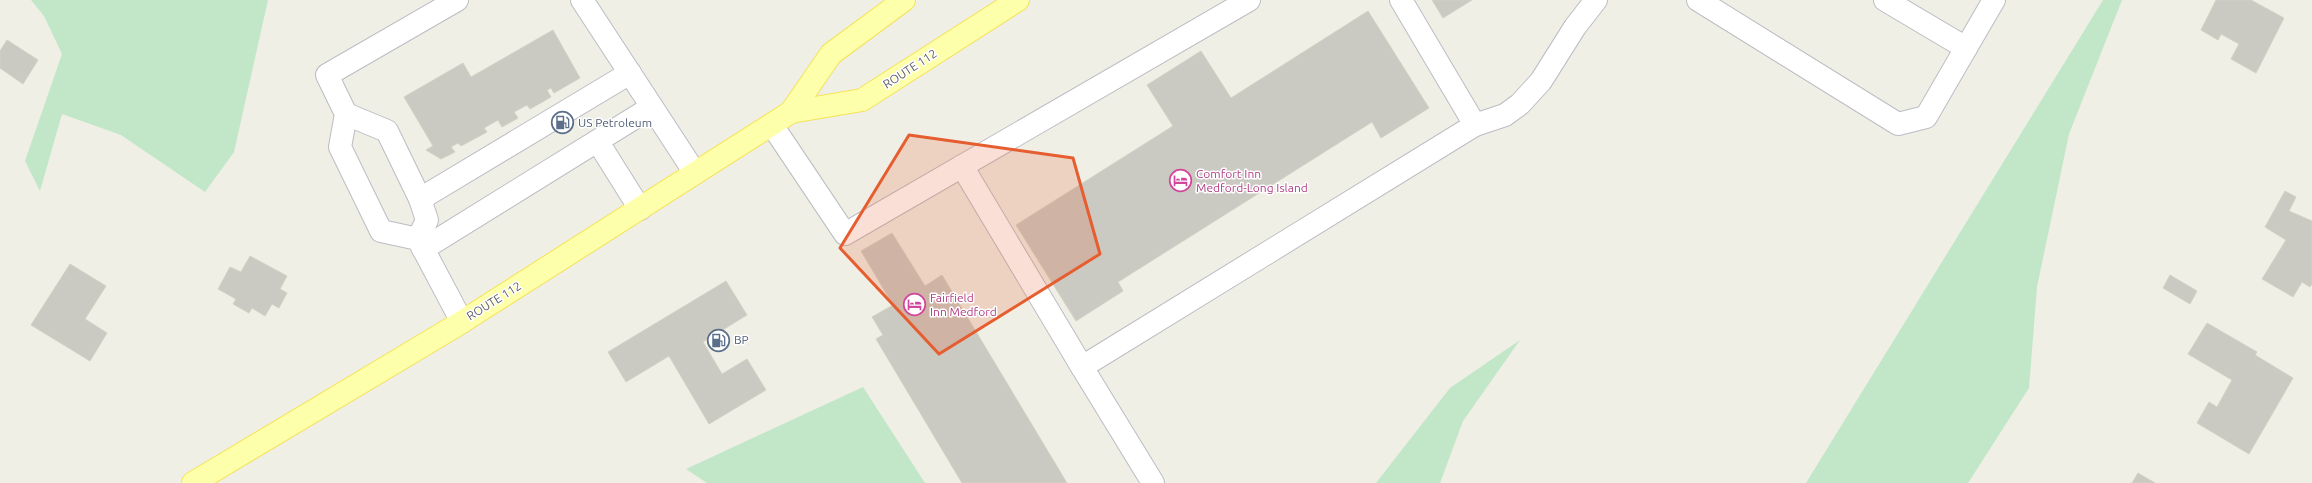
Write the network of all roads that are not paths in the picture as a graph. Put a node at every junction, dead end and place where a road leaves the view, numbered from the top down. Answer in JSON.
{"nodes":[{"id":1,"x":457,"y":0,"type":"edge"},
{"id":2,"x":582,"y":0,"type":"edge"},
{"id":3,"x":904,"y":0,"type":"edge"},
{"id":4,"x":1018,"y":0,"type":"edge"},
{"id":5,"x":1249,"y":0,"type":"edge"},
{"id":6,"x":1401,"y":0,"type":"edge"},
{"id":7,"x":1596,"y":0,"type":"edge"},
{"id":8,"x":1698,"y":0,"type":"edge"},
{"id":9,"x":1885,"y":0,"type":"edge"},
{"id":10,"x":1994,"y":0,"type":"edge"},
{"id":11,"x":1966,"y":48,"type":"junction"},
{"id":12,"x":630,"y":73,"type":"junction"},
{"id":13,"x":652,"y":107,"type":"junction"},
{"id":14,"x":791,"y":112,"type":"junction"},
{"id":15,"x":346,"y":114,"type":"junction"},
{"id":16,"x":772,"y":125,"type":"junction"},
{"id":17,"x":1475,"y":125,"type":"junction"},
{"id":18,"x":598,"y":142,"type":"junction"},
{"id":19,"x":962,"y":166,"type":"junction"},
{"id":20,"x":695,"y":174,"type":"junction"},
{"id":21,"x":420,"y":199,"type":"junction"},
{"id":22,"x":640,"y":209,"type":"junction"},
{"id":23,"x":421,"y":244,"type":"junction"},
{"id":24,"x":462,"y":322,"type":"junction"},
{"id":25,"x":1082,"y":366,"type":"junction"},
{"id":26,"x":193,"y":483,"type":"edge"},
{"id":27,"x":1153,"y":483,"type":"edge"}],
"edges":[{"from":1,"to":15,"type":"lane"},
{"from":2,"to":12,"type":"lane"},
{"from":3,"to":14,"type":"main road","name":"ROUTE 112"},
{"from":4,"to":14,"type":"main road","name":"ROUTE 112"},
{"from":5,"to":19,"type":"lane"},
{"from":6,"to":17,"type":"lane"},
{"from":7,"to":17,"type":"lane"},
{"from":8,"to":11,"type":"lane"},
{"from":9,"to":11,"type":"lane"},
{"from":10,"to":11,"type":"lane"},
{"from":12,"to":13,"type":"lane"},
{"from":12,"to":21,"type":"lane"},
{"from":13,"to":18,"type":"lane"},
{"from":13,"to":20,"type":"lane"},
{"from":14,"to":16,"type":"main road","name":"ROUTE 112"},
{"from":15,"to":21,"type":"lane"},
{"from":15,"to":23,"type":"lane"},
{"from":16,"to":19,"type":"lane"},
{"from":16,"to":20,"type":"main road","name":"ROUTE 112"},
{"from":17,"to":25,"type":"lane"},
{"from":18,"to":22,"type":"lane"},
{"from":18,"to":23,"type":"lane"},
{"from":19,"to":25,"type":"lane"},
{"from":20,"to":22,"type":"main road","name":"ROUTE 112"},
{"from":21,"to":23,"type":"lane"},
{"from":22,"to":24,"type":"main road","name":"ROUTE 112"},
{"from":23,"to":24,"type":"lane"},
{"from":24,"to":26,"type":"main road","name":"ROUTE 112"},
{"from":25,"to":27,"type":"lane"}]}
